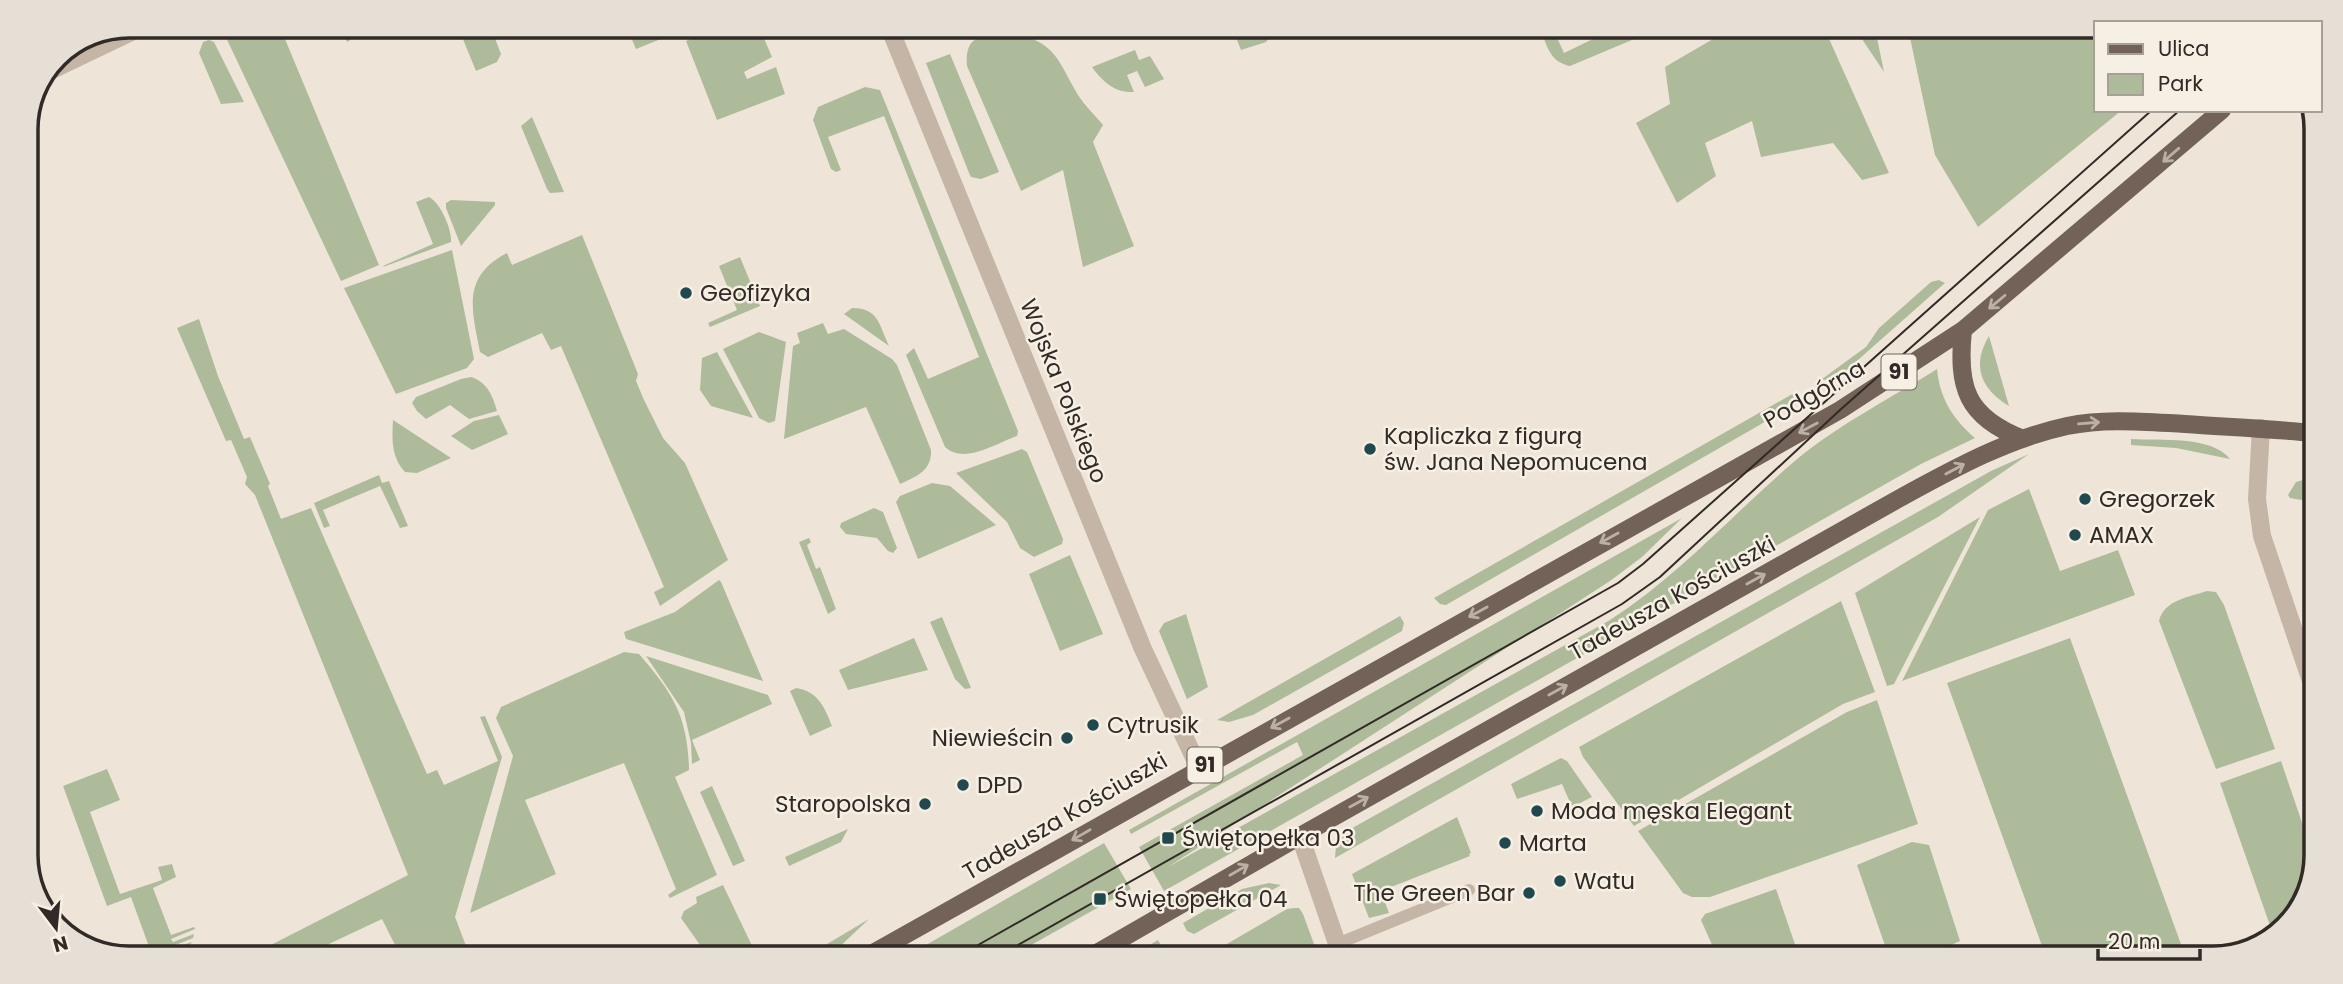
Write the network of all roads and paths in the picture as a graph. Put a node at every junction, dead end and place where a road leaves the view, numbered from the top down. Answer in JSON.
{"nodes":[{"id":1,"x":894,"y":38,"type":"edge"},
{"id":2,"x":116,"y":40,"type":"edge"},
{"id":3,"x":69,"y":62,"type":"edge"},
{"id":4,"x":2220,"y":112,"type":"edge"},
{"id":5,"x":1964,"y":330,"type":"junction"},
{"id":6,"x":2260,"y":428,"type":"junction"},
{"id":7,"x":2304,"y":432,"type":"edge"},
{"id":8,"x":2023,"y":439,"type":"junction"},
{"id":9,"x":1538,"y":579,"type":"joint"},
{"id":10,"x":2304,"y":661,"type":"edge"},
{"id":11,"x":1199,"y":768,"type":"junction"},
{"id":12,"x":1300,"y":836,"type":"junction"},
{"id":13,"x":1469,"y":890,"type":"dead end"},
{"id":14,"x":885,"y":946,"type":"edge"},
{"id":15,"x":1109,"y":946,"type":"edge"},
{"id":16,"x":1338,"y":946,"type":"edge"},
{"id":17,"x":1346,"y":946,"type":"edge"}],
"edges":[{"from":1,"to":11,"type":"street","name":"Wojska Polskiego"},
{"from":2,"to":3,"type":"street"},
{"from":4,"to":5,"type":"main road","name":"Podgórna","number":"91","one_way":true},
{"from":5,"to":8,"type":"main road"},
{"from":5,"to":9,"type":"main road","name":"Podgórna","number":"91","one_way":true},
{"from":6,"to":7,"type":"main road","name":"Tadeusza Kościuszki"},
{"from":8,"to":6,"type":"main road","name":"Tadeusza Kościuszki","one_way":true},
{"from":6,"to":10,"type":"street"},
{"from":12,"to":8,"type":"main road","name":"Tadeusza Kościuszki","one_way":true},
{"from":9,"to":11,"type":"main road","name":"Tadeusza Kościuszki","number":"91","one_way":true},
{"from":11,"to":14,"type":"main road","name":"Tadeusza Kościuszki","number":"91","one_way":true},
{"from":15,"to":12,"type":"main road","name":"Tadeusza Kościuszki","one_way":true},
{"from":12,"to":16,"type":"street"},
{"from":13,"to":17,"type":"lane"}]}
